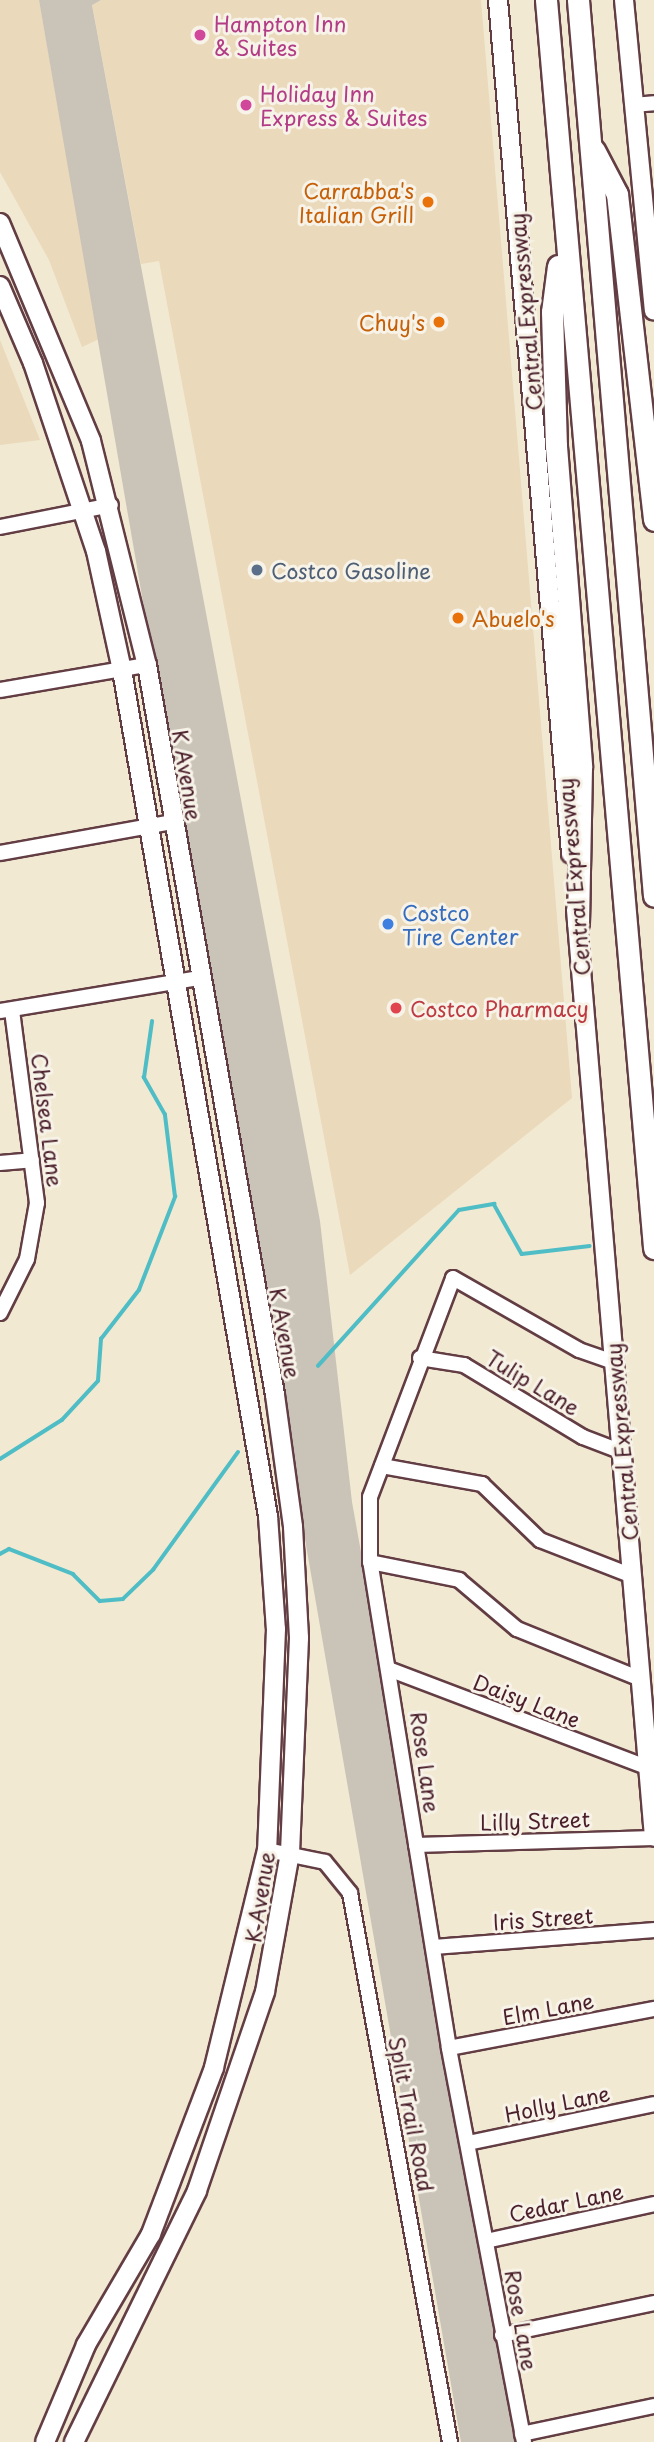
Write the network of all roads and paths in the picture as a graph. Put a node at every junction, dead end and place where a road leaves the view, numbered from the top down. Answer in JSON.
{"nodes":[{"id":1,"x":498,"y":0,"type":"edge"},
{"id":2,"x":504,"y":0,"type":"edge"},
{"id":3,"x":546,"y":0,"type":"edge"},
{"id":4,"x":578,"y":0,"type":"edge"},
{"id":5,"x":624,"y":0,"type":"edge"},
{"id":6,"x":505,"y":80,"type":"junction"},
{"id":7,"x":654,"y":103,"type":"edge"},
{"id":8,"x":633,"y":104,"type":"junction"},
{"id":9,"x":590,"y":142,"type":"junction"},
{"id":10,"x":0,"y":223,"type":"edge"},
{"id":11,"x":564,"y":225,"type":"junction"},
{"id":12,"x":0,"y":286,"type":"edge"},
{"id":13,"x":654,"y":311,"type":"edge"},
{"id":14,"x":111,"y":505,"type":"junction"},
{"id":15,"x":82,"y":512,"type":"junction"},
{"id":16,"x":654,"y":520,"type":"edge"},
{"id":17,"x":0,"y":527,"type":"edge"},
{"id":18,"x":147,"y":665,"type":"junction"},
{"id":19,"x":122,"y":670,"type":"junction"},
{"id":20,"x":0,"y":690,"type":"edge"},
{"id":21,"x":173,"y":822,"type":"junction"},
{"id":22,"x":149,"y":826,"type":"junction"},
{"id":23,"x":0,"y":853,"type":"edge"},
{"id":24,"x":654,"y":896,"type":"edge"},
{"id":25,"x":578,"y":923,"type":"junction"},
{"id":26,"x":200,"y":978,"type":"junction"},
{"id":27,"x":175,"y":983,"type":"junction"},
{"id":28,"x":6,"y":1010,"type":"edge"},
{"id":29,"x":32,"y":1160,"type":"junction"},
{"id":30,"x":0,"y":1163,"type":"edge"},
{"id":31,"x":654,"y":1248,"type":"edge"},
{"id":32,"x":0,"y":1313,"type":"edge"},
{"id":33,"x":267,"y":1351,"type":"junction"},
{"id":34,"x":238,"y":1356,"type":"junction"},
{"id":35,"x":420,"y":1358,"type":"junction"},
{"id":36,"x":614,"y":1362,"type":"junction"},
{"id":37,"x":622,"y":1452,"type":"junction"},
{"id":38,"x":382,"y":1466,"type":"junction"},
{"id":39,"x":370,"y":1562,"type":"junction"},
{"id":40,"x":633,"y":1576,"type":"junction"},
{"id":41,"x":391,"y":1670,"type":"junction"},
{"id":42,"x":642,"y":1679,"type":"junction"},
{"id":43,"x":649,"y":1768,"type":"junction"},
{"id":44,"x":654,"y":1837,"type":"edge"},
{"id":45,"x":416,"y":1845,"type":"junction"},
{"id":46,"x":267,"y":1850,"type":"junction"},
{"id":47,"x":290,"y":1853,"type":"junction"},
{"id":48,"x":654,"y":1930,"type":"edge"},
{"id":49,"x":434,"y":1947,"type":"junction"},
{"id":50,"x":654,"y":2009,"type":"edge"},
{"id":51,"x":219,"y":2048,"type":"junction"},
{"id":52,"x":449,"y":2048,"type":"junction"},
{"id":53,"x":246,"y":2054,"type":"junction"},
{"id":54,"x":654,"y":2104,"type":"edge"},
{"id":55,"x":468,"y":2143,"type":"junction"},
{"id":56,"x":654,"y":2204,"type":"edge"},
{"id":57,"x":151,"y":2234,"type":"junction"},
{"id":58,"x":486,"y":2241,"type":"junction"},
{"id":59,"x":173,"y":2245,"type":"junction"},
{"id":60,"x":654,"y":2303,"type":"edge"},
{"id":61,"x":502,"y":2335,"type":"junction"},
{"id":62,"x":654,"y":2406,"type":"edge"},
{"id":63,"x":523,"y":2438,"type":"edge"},
{"id":64,"x":45,"y":2442,"type":"edge"},
{"id":65,"x":75,"y":2442,"type":"edge"},
{"id":66,"x":450,"y":2442,"type":"edge"}],
"edges":[{"from":1,"to":6,"type":"main road","name":"Central Expressway"},
{"from":2,"to":6,"type":"main road"},
{"from":3,"to":11,"type":"highway"},
{"from":4,"to":9,"type":"highway"},
{"from":5,"to":8,"type":"main road"},
{"from":6,"to":25,"type":"main road","name":"Central Expressway"},
{"from":7,"to":8,"type":"street"},
{"from":8,"to":13,"type":"main road"},
{"from":9,"to":16,"type":"highway"},
{"from":9,"to":24,"type":"highway"},
{"from":10,"to":14,"type":"main road","name":"K Avenue"},
{"from":11,"to":25,"type":"highway"},
{"from":11,"to":31,"type":"highway"},
{"from":12,"to":15,"type":"main road","name":"K Avenue"},
{"from":14,"to":15,"type":"street"},
{"from":14,"to":18,"type":"main road","name":"K Avenue"},
{"from":15,"to":17,"type":"street"},
{"from":15,"to":19,"type":"main road","name":"K Avenue"},
{"from":18,"to":19,"type":"street"},
{"from":18,"to":21,"type":"main road","name":"K Avenue"},
{"from":19,"to":20,"type":"street"},
{"from":19,"to":22,"type":"main road","name":"K Avenue"},
{"from":21,"to":22,"type":"street"},
{"from":21,"to":26,"type":"main road","name":"K Avenue"},
{"from":22,"to":23,"type":"street"},
{"from":22,"to":27,"type":"main road","name":"K Avenue"},
{"from":25,"to":36,"type":"main road","name":"Central Expressway"},
{"from":26,"to":27,"type":"street"},
{"from":26,"to":33,"type":"main road","name":"K Avenue"},
{"from":27,"to":28,"type":"street"},
{"from":27,"to":34,"type":"main road","name":"K Avenue"},
{"from":28,"to":29,"type":"street","name":"Chelsea Lane"},
{"from":29,"to":30,"type":"street"},
{"from":29,"to":32,"type":"street","name":"Chelsea Lane"},
{"from":33,"to":34,"type":"main road"},
{"from":33,"to":47,"type":"main road","name":"K Avenue"},
{"from":34,"to":46,"type":"main road","name":"K Avenue"},
{"from":35,"to":36,"type":"street","name":"Rose Lane"},
{"from":35,"to":37,"type":"street","name":"Tulip Lane"},
{"from":35,"to":38,"type":"street","name":"Rose Lane"},
{"from":36,"to":37,"type":"main road","name":"Central Expressway"},
{"from":37,"to":40,"type":"main road","name":"Central Expressway"},
{"from":38,"to":39,"type":"street","name":"Rose Lane"},
{"from":38,"to":40,"type":"street"},
{"from":39,"to":41,"type":"street","name":"Rose Lane"},
{"from":39,"to":42,"type":"street"},
{"from":40,"to":42,"type":"main road","name":"Central Expressway"},
{"from":41,"to":43,"type":"street","name":"Daisy Lane"},
{"from":41,"to":45,"type":"street","name":"Rose Lane"},
{"from":42,"to":43,"type":"main road","name":"Central Expressway"},
{"from":43,"to":44,"type":"main road","name":"Central Expressway"},
{"from":44,"to":45,"type":"street","name":"Lilly Street"},
{"from":45,"to":49,"type":"street","name":"Rose Lane"},
{"from":46,"to":47,"type":"street","name":"Split Trail Road"},
{"from":46,"to":51,"type":"main road","name":"K Avenue"},
{"from":47,"to":53,"type":"main road","name":"K Avenue"},
{"from":47,"to":66,"type":"street","name":"Split Trail Road"},
{"from":48,"to":49,"type":"street","name":"Iris Street"},
{"from":49,"to":52,"type":"street","name":"Rose Lane"},
{"from":50,"to":52,"type":"street","name":"Elm Lane"},
{"from":51,"to":53,"type":"main road"},
{"from":51,"to":57,"type":"main road","name":"K Avenue"},
{"from":52,"to":55,"type":"street","name":"Rose Lane"},
{"from":53,"to":59,"type":"main road","name":"K Avenue"},
{"from":54,"to":55,"type":"street","name":"Holly Lane"},
{"from":55,"to":58,"type":"street","name":"Rose Lane"},
{"from":56,"to":58,"type":"street","name":"Cedar Lane"},
{"from":57,"to":59,"type":"main road"},
{"from":57,"to":64,"type":"main road","name":"K Avenue"},
{"from":58,"to":61,"type":"street","name":"Rose Lane"},
{"from":59,"to":65,"type":"main road","name":"K Avenue"},
{"from":60,"to":61,"type":"street"},
{"from":61,"to":63,"type":"street","name":"Rose Lane"},
{"from":62,"to":63,"type":"street"}]}
